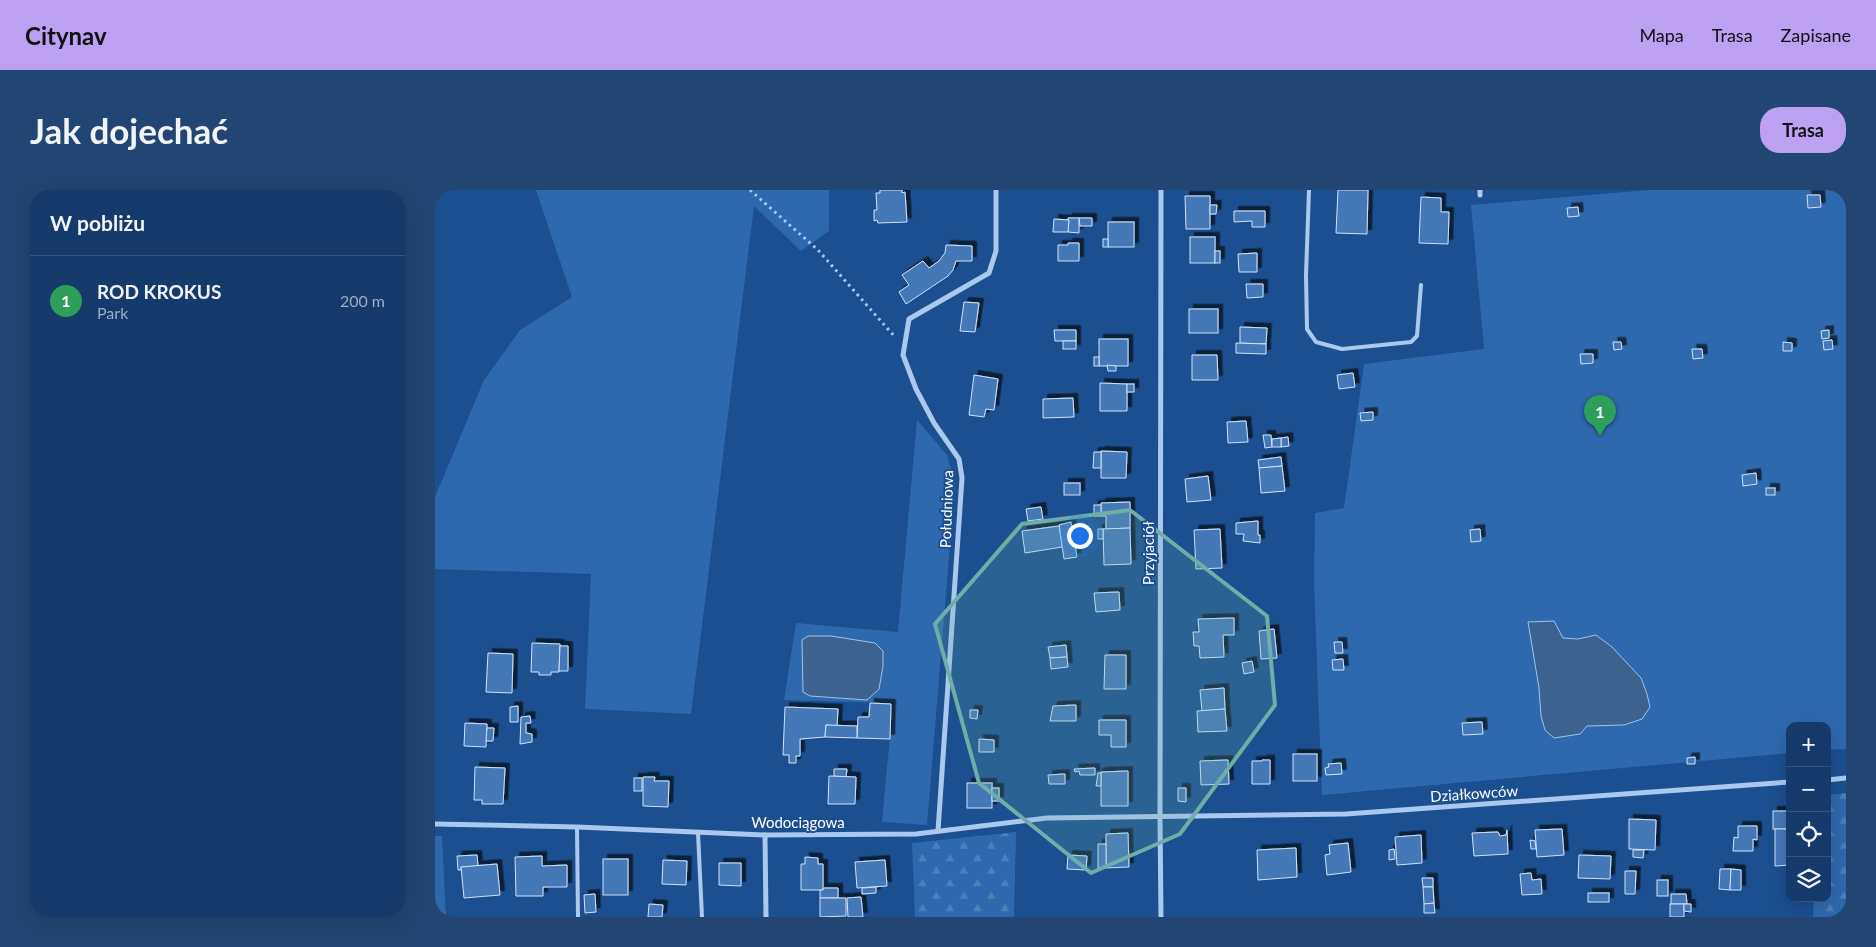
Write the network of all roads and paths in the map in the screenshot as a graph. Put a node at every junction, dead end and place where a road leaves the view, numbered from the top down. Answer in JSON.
{"nodes":[{"id":1,"x":750,"y":190,"type":"edge"},
{"id":2,"x":997,"y":190,"type":"edge"},
{"id":3,"x":1161,"y":190,"type":"edge"},
{"id":4,"x":1309,"y":190,"type":"edge"},
{"id":5,"x":1421,"y":285,"type":"dead end"},
{"id":6,"x":905,"y":348,"type":"junction"},
{"id":7,"x":1846,"y":778,"type":"edge"},
{"id":8,"x":1831,"y":780,"type":"edge"},
{"id":9,"x":1786,"y":782,"type":"edge"},
{"id":10,"x":1160,"y":818,"type":"junction"},
{"id":11,"x":435,"y":824,"type":"edge"},
{"id":12,"x":577,"y":827,"type":"junction"},
{"id":13,"x":938,"y":831,"type":"junction"},
{"id":14,"x":698,"y":833,"type":"junction"},
{"id":15,"x":765,"y":835,"type":"junction"},
{"id":16,"x":578,"y":917,"type":"edge"},
{"id":17,"x":702,"y":917,"type":"edge"},
{"id":18,"x":766,"y":917,"type":"edge"},
{"id":19,"x":1161,"y":917,"type":"edge"}],
"edges":[{"from":1,"to":6,"type":"path"},
{"from":2,"to":6,"type":"street","name":"Południowa"},
{"from":3,"to":10,"type":"street","name":"Przyjaciół"},
{"from":4,"to":5,"type":"lane"},
{"from":6,"to":13,"type":"street","name":"Południowa"},
{"from":7,"to":8,"type":"street"},
{"from":9,"to":10,"type":"street","name":"Działkowców"},
{"from":10,"to":13,"type":"street","name":"Wodociągowa"},
{"from":10,"to":19,"type":"street","name":"Przyjaciół"},
{"from":11,"to":12,"type":"street","name":"Wodociągowa"},
{"from":12,"to":14,"type":"street","name":"Wodociągowa"},
{"from":12,"to":16,"type":"lane"},
{"from":13,"to":15,"type":"street","name":"Wodociągowa"},
{"from":14,"to":15,"type":"street","name":"Wodociągowa"},
{"from":14,"to":17,"type":"lane"},
{"from":15,"to":18,"type":"street"}]}
